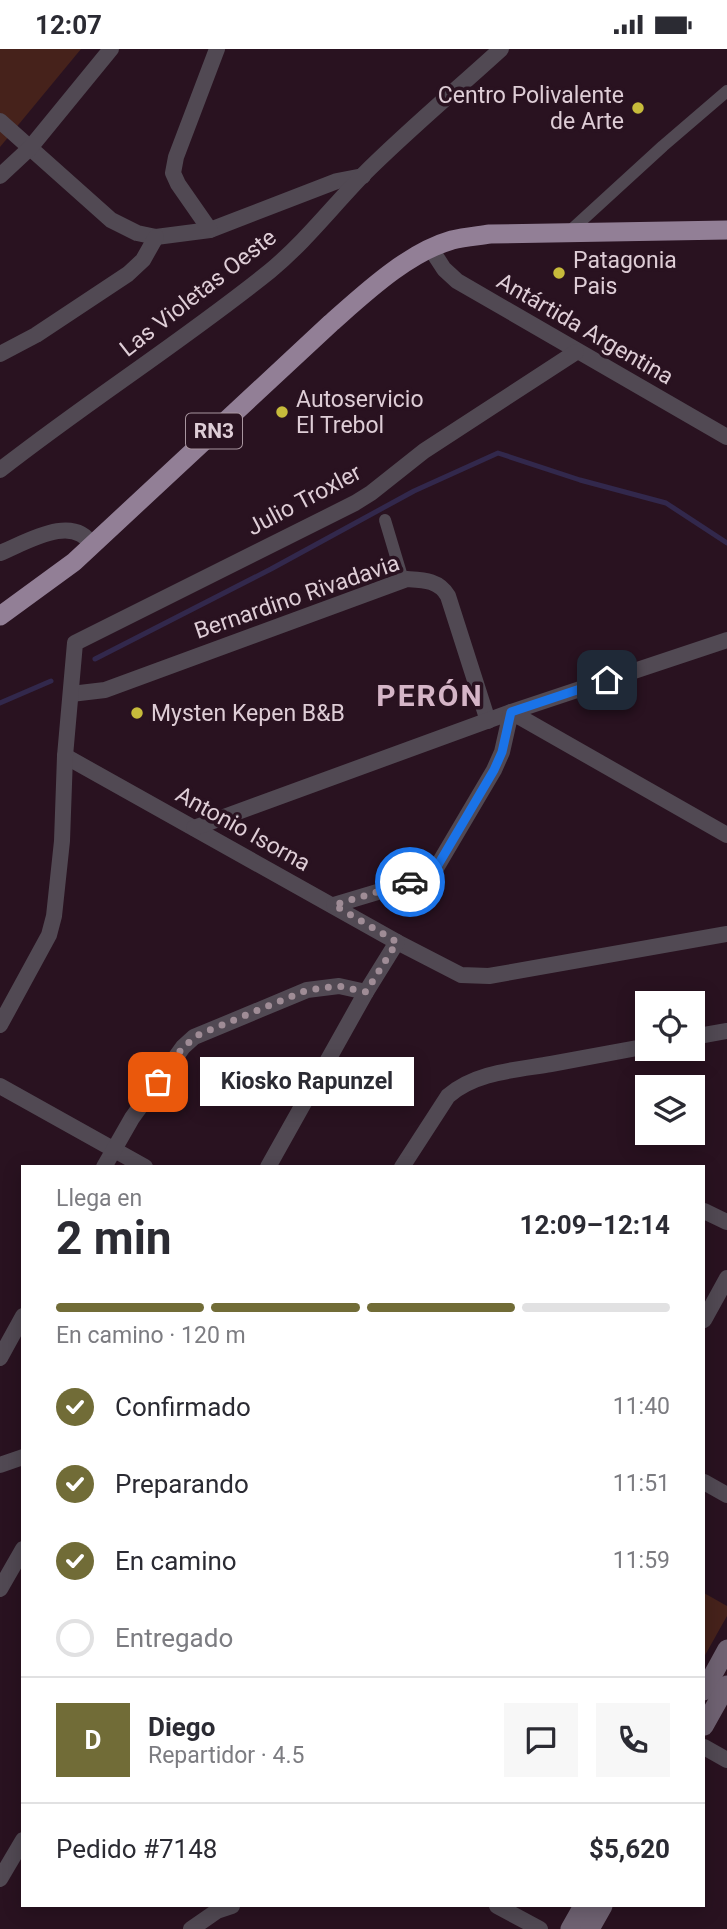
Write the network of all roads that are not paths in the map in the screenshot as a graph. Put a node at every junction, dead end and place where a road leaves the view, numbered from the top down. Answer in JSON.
{"nodes":[{"id":1,"x":111,"y":49,"type":"edge"},
{"id":2,"x":218,"y":49,"type":"edge"},
{"id":3,"x":501,"y":49,"type":"edge"},
{"id":4,"x":727,"y":90,"type":"edge"},
{"id":5,"x":0,"y":121,"type":"edge"},
{"id":6,"x":30,"y":148,"type":"junction"},
{"id":7,"x":0,"y":176,"type":"edge"},
{"id":8,"x":363,"y":176,"type":"junction"},
{"id":9,"x":210,"y":230,"type":"junction"},
{"id":10,"x":727,"y":230,"type":"edge"},
{"id":11,"x":569,"y":232,"type":"junction"},
{"id":12,"x":156,"y":237,"type":"junction"},
{"id":13,"x":431,"y":249,"type":"junction"},
{"id":14,"x":576,"y":352,"type":"junction"},
{"id":15,"x":0,"y":355,"type":"edge"},
{"id":16,"x":727,"y":437,"type":"edge"},
{"id":17,"x":0,"y":470,"type":"edge"},
{"id":18,"x":385,"y":520,"type":"dead end"},
{"id":19,"x":92,"y":545,"type":"junction"},
{"id":20,"x":0,"y":553,"type":"edge"},
{"id":21,"x":404,"y":580,"type":"junction"},
{"id":22,"x":0,"y":616,"type":"edge"},
{"id":23,"x":727,"y":640,"type":"edge"},
{"id":24,"x":71,"y":694,"type":"junction"},
{"id":25,"x":511,"y":712,"type":"junction"},
{"id":26,"x":488,"y":721,"type":"junction"},
{"id":27,"x":65,"y":756,"type":"junction"},
{"id":28,"x":194,"y":828,"type":"junction"},
{"id":29,"x":727,"y":835,"type":"edge"},
{"id":30,"x":334,"y":905,"type":"junction"},
{"id":31,"x":727,"y":934,"type":"edge"},
{"id":32,"x":397,"y":942,"type":"junction"},
{"id":33,"x":366,"y":992,"type":"junction"},
{"id":34,"x":0,"y":1025,"type":"edge"},
{"id":35,"x":727,"y":1031,"type":"edge"},
{"id":36,"x":705,"y":1035,"type":"edge"},
{"id":37,"x":635,"y":1048,"type":"edge"},
{"id":38,"x":0,"y":1086,"type":"edge"},
{"id":39,"x":114,"y":1150,"type":"junction"},
{"id":40,"x":105,"y":1165,"type":"edge"},
{"id":41,"x":141,"y":1165,"type":"edge"},
{"id":42,"x":269,"y":1165,"type":"edge"},
{"id":43,"x":403,"y":1165,"type":"edge"},
{"id":44,"x":705,"y":1211,"type":"edge"},
{"id":45,"x":727,"y":1222,"type":"edge"},
{"id":46,"x":727,"y":1278,"type":"edge"},
{"id":47,"x":705,"y":1318,"type":"edge"},
{"id":48,"x":21,"y":1320,"type":"edge"},
{"id":49,"x":0,"y":1358,"type":"edge"},
{"id":50,"x":21,"y":1458,"type":"edge"},
{"id":51,"x":0,"y":1465,"type":"edge"},
{"id":52,"x":705,"y":1483,"type":"edge"},
{"id":53,"x":727,"y":1495,"type":"edge"},
{"id":54,"x":21,"y":1552,"type":"edge"},
{"id":55,"x":0,"y":1589,"type":"edge"},
{"id":56,"x":727,"y":1649,"type":"edge"},
{"id":57,"x":727,"y":1685,"type":"edge"},
{"id":58,"x":705,"y":1689,"type":"edge"},
{"id":59,"x":705,"y":1724,"type":"edge"},
{"id":60,"x":705,"y":1748,"type":"edge"},
{"id":61,"x":727,"y":1761,"type":"edge"},
{"id":62,"x":21,"y":1843,"type":"edge"},
{"id":63,"x":0,"y":1879,"type":"edge"},
{"id":64,"x":229,"y":1907,"type":"edge"},
{"id":65,"x":498,"y":1907,"type":"edge"},
{"id":66,"x":582,"y":1907,"type":"edge"},
{"id":67,"x":602,"y":1907,"type":"edge"},
{"id":68,"x":191,"y":1929,"type":"edge"},
{"id":69,"x":540,"y":1929,"type":"edge"},
{"id":70,"x":570,"y":1929,"type":"edge"},
{"id":71,"x":590,"y":1929,"type":"edge"}],
"edges":[{"from":1,"to":6,"type":"street"},
{"from":2,"to":9,"type":"street"},
{"from":3,"to":8,"type":"street","name":"Las Violetas Oeste"},
{"from":4,"to":11,"type":"street"},
{"from":5,"to":6,"type":"street"},
{"from":6,"to":7,"type":"street"},
{"from":6,"to":12,"type":"street"},
{"from":8,"to":9,"type":"street"},
{"from":8,"to":17,"type":"street","name":"Las Violetas Oeste"},
{"from":9,"to":12,"type":"street"},
{"from":10,"to":11,"type":"highway","number":"RN3"},
{"from":11,"to":13,"type":"highway","number":"RN3"},
{"from":12,"to":15,"type":"street"},
{"from":13,"to":14,"type":"street","name":"Antártida Argentina"},
{"from":13,"to":19,"type":"highway","number":"RN3"},
{"from":14,"to":16,"type":"street","name":"Antártida Argentina"},
{"from":14,"to":24,"type":"street","name":"Julio Troxler"},
{"from":18,"to":21,"type":"street"},
{"from":19,"to":20,"type":"street"},
{"from":19,"to":22,"type":"highway","number":"RN3"},
{"from":21,"to":24,"type":"street","name":"Bernardino Rivadavia"},
{"from":21,"to":26,"type":"street","name":"Bernardino Rivadavia"},
{"from":23,"to":25,"type":"street"},
{"from":24,"to":27,"type":"street"},
{"from":25,"to":26,"type":"street"},
{"from":25,"to":29,"type":"street"},
{"from":25,"to":30,"type":"street"},
{"from":26,"to":28,"type":"street"},
{"from":27,"to":28,"type":"street","name":"Antonio Isorna"},
{"from":27,"to":34,"type":"street"},
{"from":28,"to":30,"type":"street","name":"Antonio Isorna"},
{"from":30,"to":32,"type":"street","name":"Antonio Isorna"},
{"from":31,"to":32,"type":"street","name":"Antonio Isorna"},
{"from":32,"to":33,"type":"street"},
{"from":33,"to":39,"type":"street"},
{"from":33,"to":42,"type":"street"},
{"from":35,"to":36,"type":"street"},
{"from":37,"to":43,"type":"street"},
{"from":38,"to":39,"type":"street"},
{"from":39,"to":40,"type":"street"},
{"from":39,"to":41,"type":"street"},
{"from":44,"to":45,"type":"street"},
{"from":46,"to":47,"type":"street"},
{"from":48,"to":49,"type":"street"},
{"from":50,"to":51,"type":"street"},
{"from":52,"to":53,"type":"street"},
{"from":54,"to":55,"type":"street"},
{"from":56,"to":58,"type":"main road"},
{"from":57,"to":59,"type":"main road"},
{"from":60,"to":61,"type":"street"},
{"from":62,"to":63,"type":"street"},
{"from":64,"to":68,"type":"street"},
{"from":65,"to":69,"type":"street"},
{"from":66,"to":70,"type":"main road"},
{"from":67,"to":71,"type":"main road"}]}
